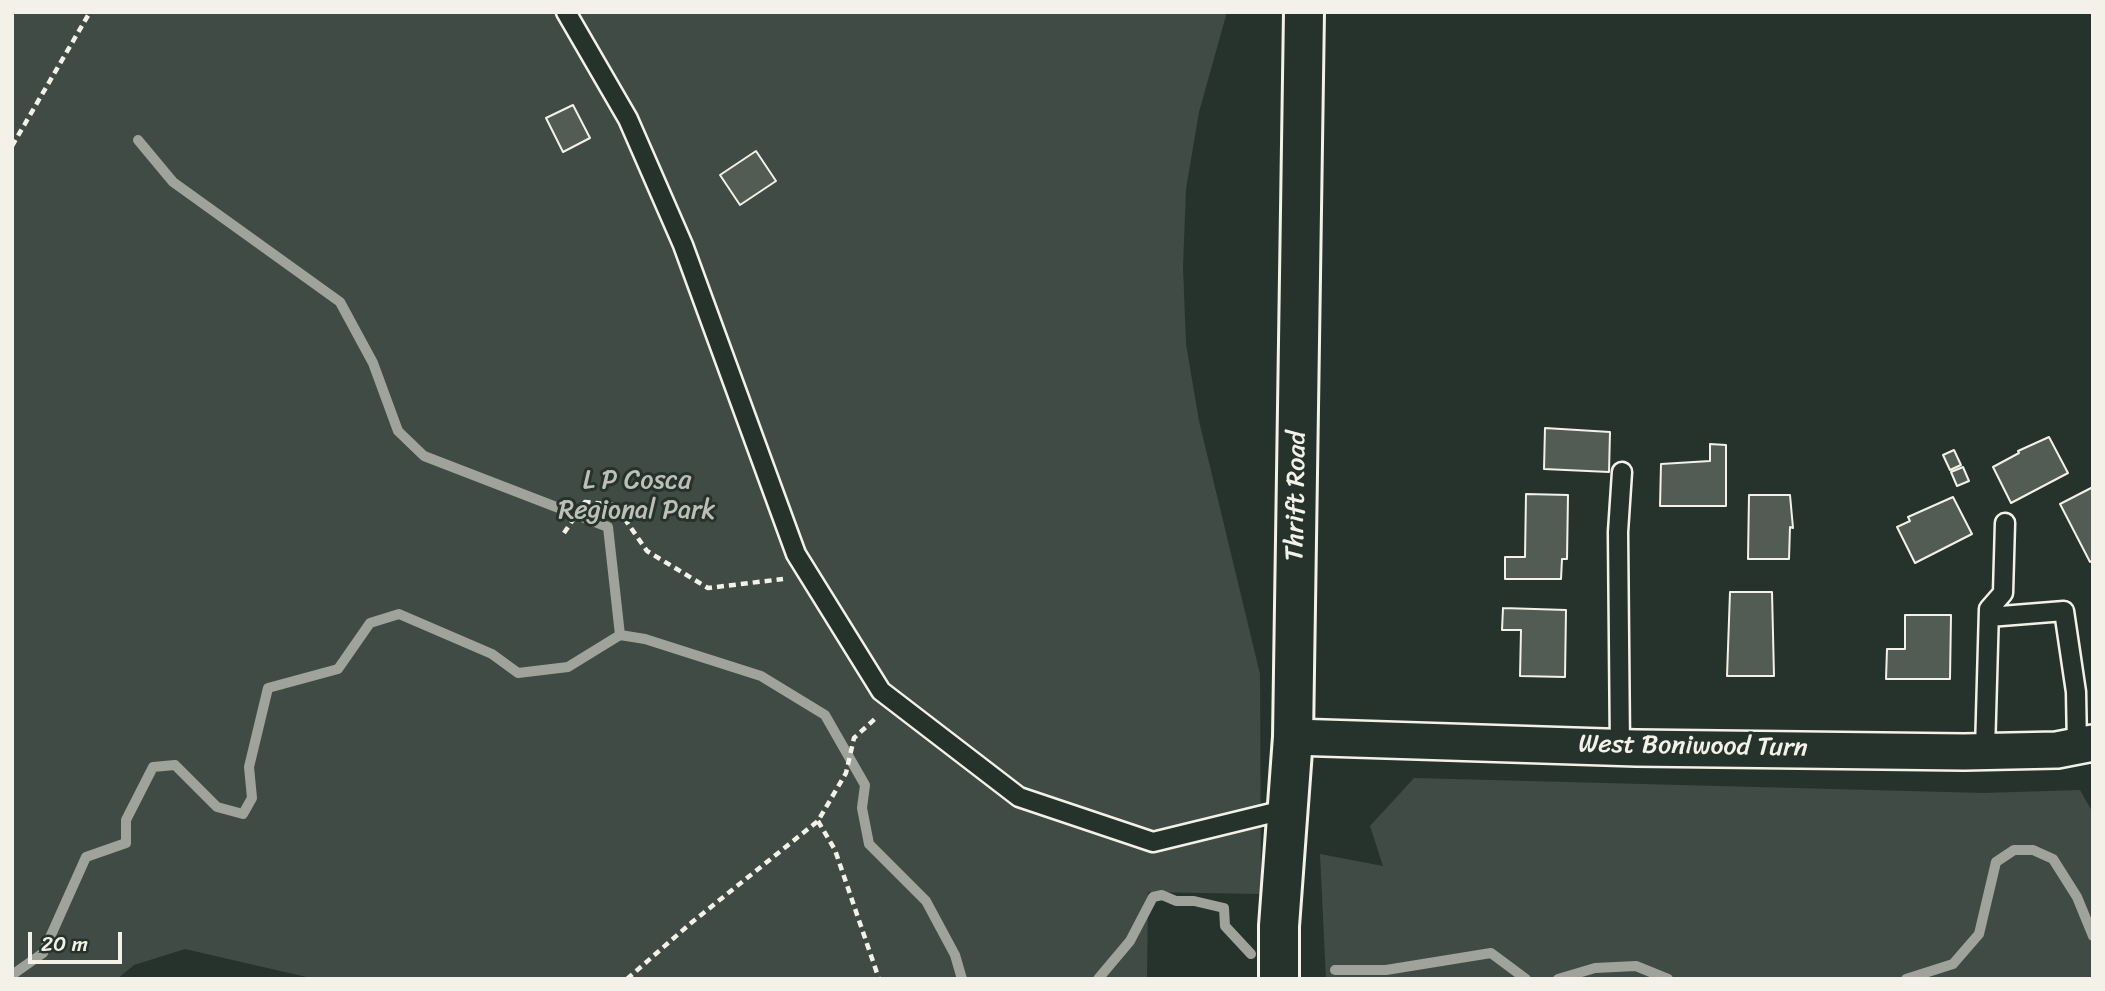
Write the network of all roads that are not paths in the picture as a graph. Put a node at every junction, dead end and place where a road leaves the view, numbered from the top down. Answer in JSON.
{"nodes":[{"id":1,"x":566,"y":12,"type":"edge"},
{"id":2,"x":1304,"y":12,"type":"edge"},
{"id":3,"x":1622,"y":472,"type":"dead end"},
{"id":4,"x":2005,"y":523,"type":"dead end"},
{"id":5,"x":1989,"y":617,"type":"junction"},
{"id":6,"x":1293,"y":737,"type":"junction"},
{"id":7,"x":2085,"y":745,"type":"edge"},
{"id":8,"x":1620,"y":747,"type":"junction"},
{"id":9,"x":1985,"y":751,"type":"junction"},
{"id":10,"x":1288,"y":809,"type":"junction"},
{"id":11,"x":1279,"y":979,"type":"edge"}],
"edges":[{"from":1,"to":10,"type":"lane"},
{"from":2,"to":6,"type":"street","name":"Thrift Road"},
{"from":3,"to":8,"type":"lane"},
{"from":4,"to":5,"type":"lane"},
{"from":5,"to":7,"type":"lane"},
{"from":5,"to":9,"type":"lane"},
{"from":6,"to":8,"type":"street","name":"West Boniwood Turn"},
{"from":6,"to":10,"type":"street","name":"Thrift Road"},
{"from":7,"to":9,"type":"street","name":"West Boniwood Turn"},
{"from":8,"to":9,"type":"street","name":"West Boniwood Turn"},
{"from":10,"to":11,"type":"street","name":"Thrift Road"}]}
